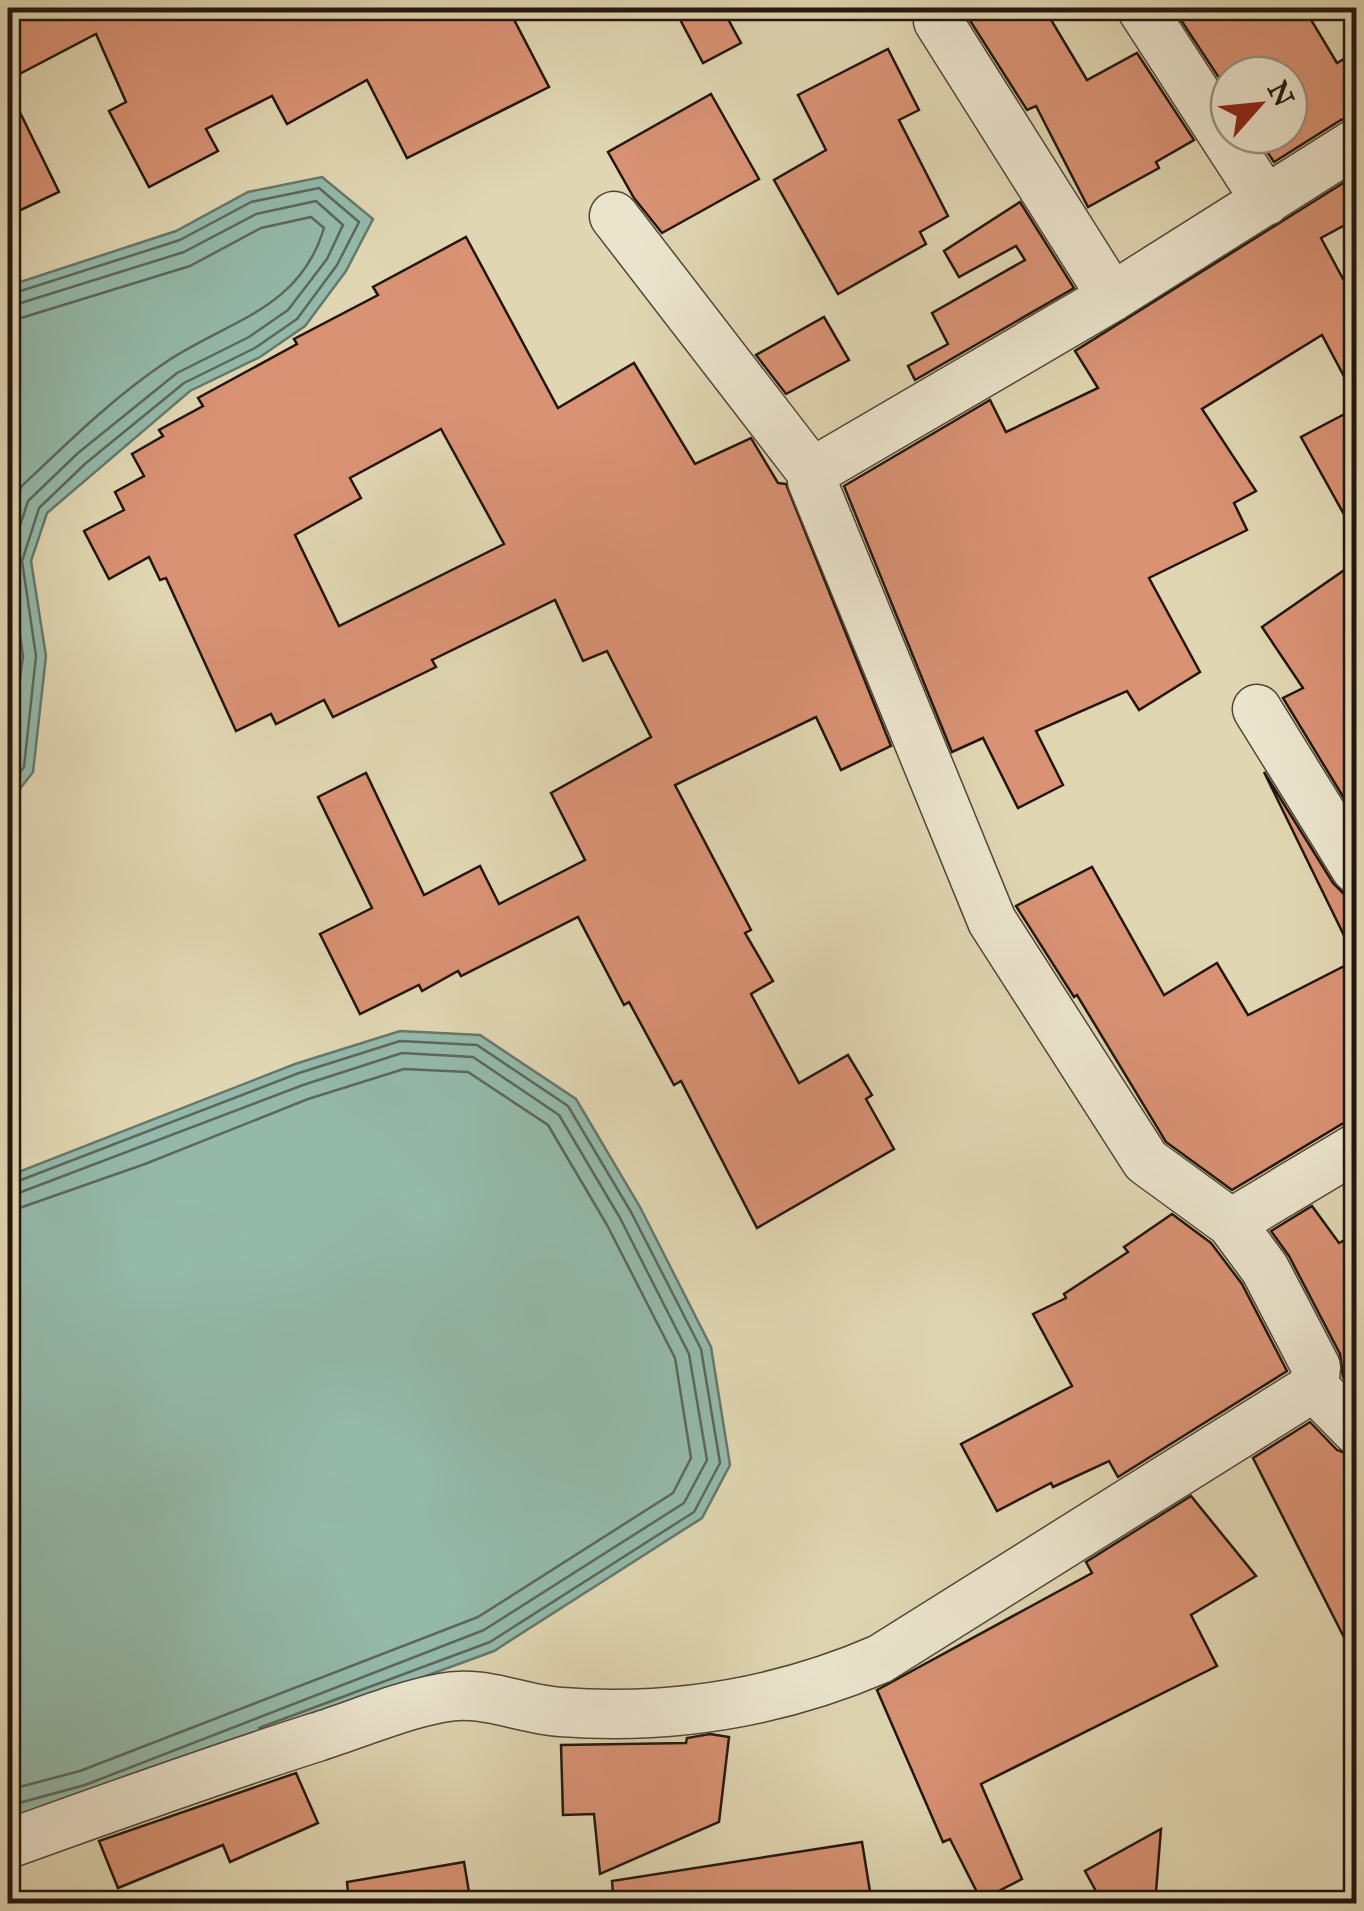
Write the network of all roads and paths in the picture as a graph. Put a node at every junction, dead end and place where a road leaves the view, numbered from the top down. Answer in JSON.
{"nodes":[{"id":1,"x":1140,"y":8,"type":"edge"},
{"id":2,"x":938,"y":20,"type":"dead end"},
{"id":3,"x":1356,"y":143,"type":"edge"},
{"id":4,"x":1266,"y":202,"type":"junction"},
{"id":5,"x":614,"y":216,"type":"dead end"},
{"id":6,"x":1112,"y":297,"type":"junction"},
{"id":7,"x":813,"y":474,"type":"junction"},
{"id":8,"x":1258,"y":709,"type":"dead end"},
{"id":9,"x":1356,"y":869,"type":"edge"},
{"id":10,"x":1356,"y":1148,"type":"edge"},
{"id":11,"x":1231,"y":1224,"type":"junction"},
{"id":12,"x":1314,"y":1386,"type":"junction"},
{"id":13,"x":1356,"y":1430,"type":"edge"},
{"id":14,"x":8,"y":1844,"type":"edge"}],
"edges":[{"from":1,"to":4,"type":"street"},
{"from":2,"to":6,"type":"street"},
{"from":3,"to":4,"type":"street"},
{"from":4,"to":6,"type":"street"},
{"from":5,"to":7,"type":"street"},
{"from":6,"to":7,"type":"street"},
{"from":7,"to":11,"type":"street"},
{"from":8,"to":9,"type":"street"},
{"from":10,"to":11,"type":"street"},
{"from":11,"to":12,"type":"street"},
{"from":12,"to":13,"type":"street"},
{"from":12,"to":14,"type":"street"}]}
